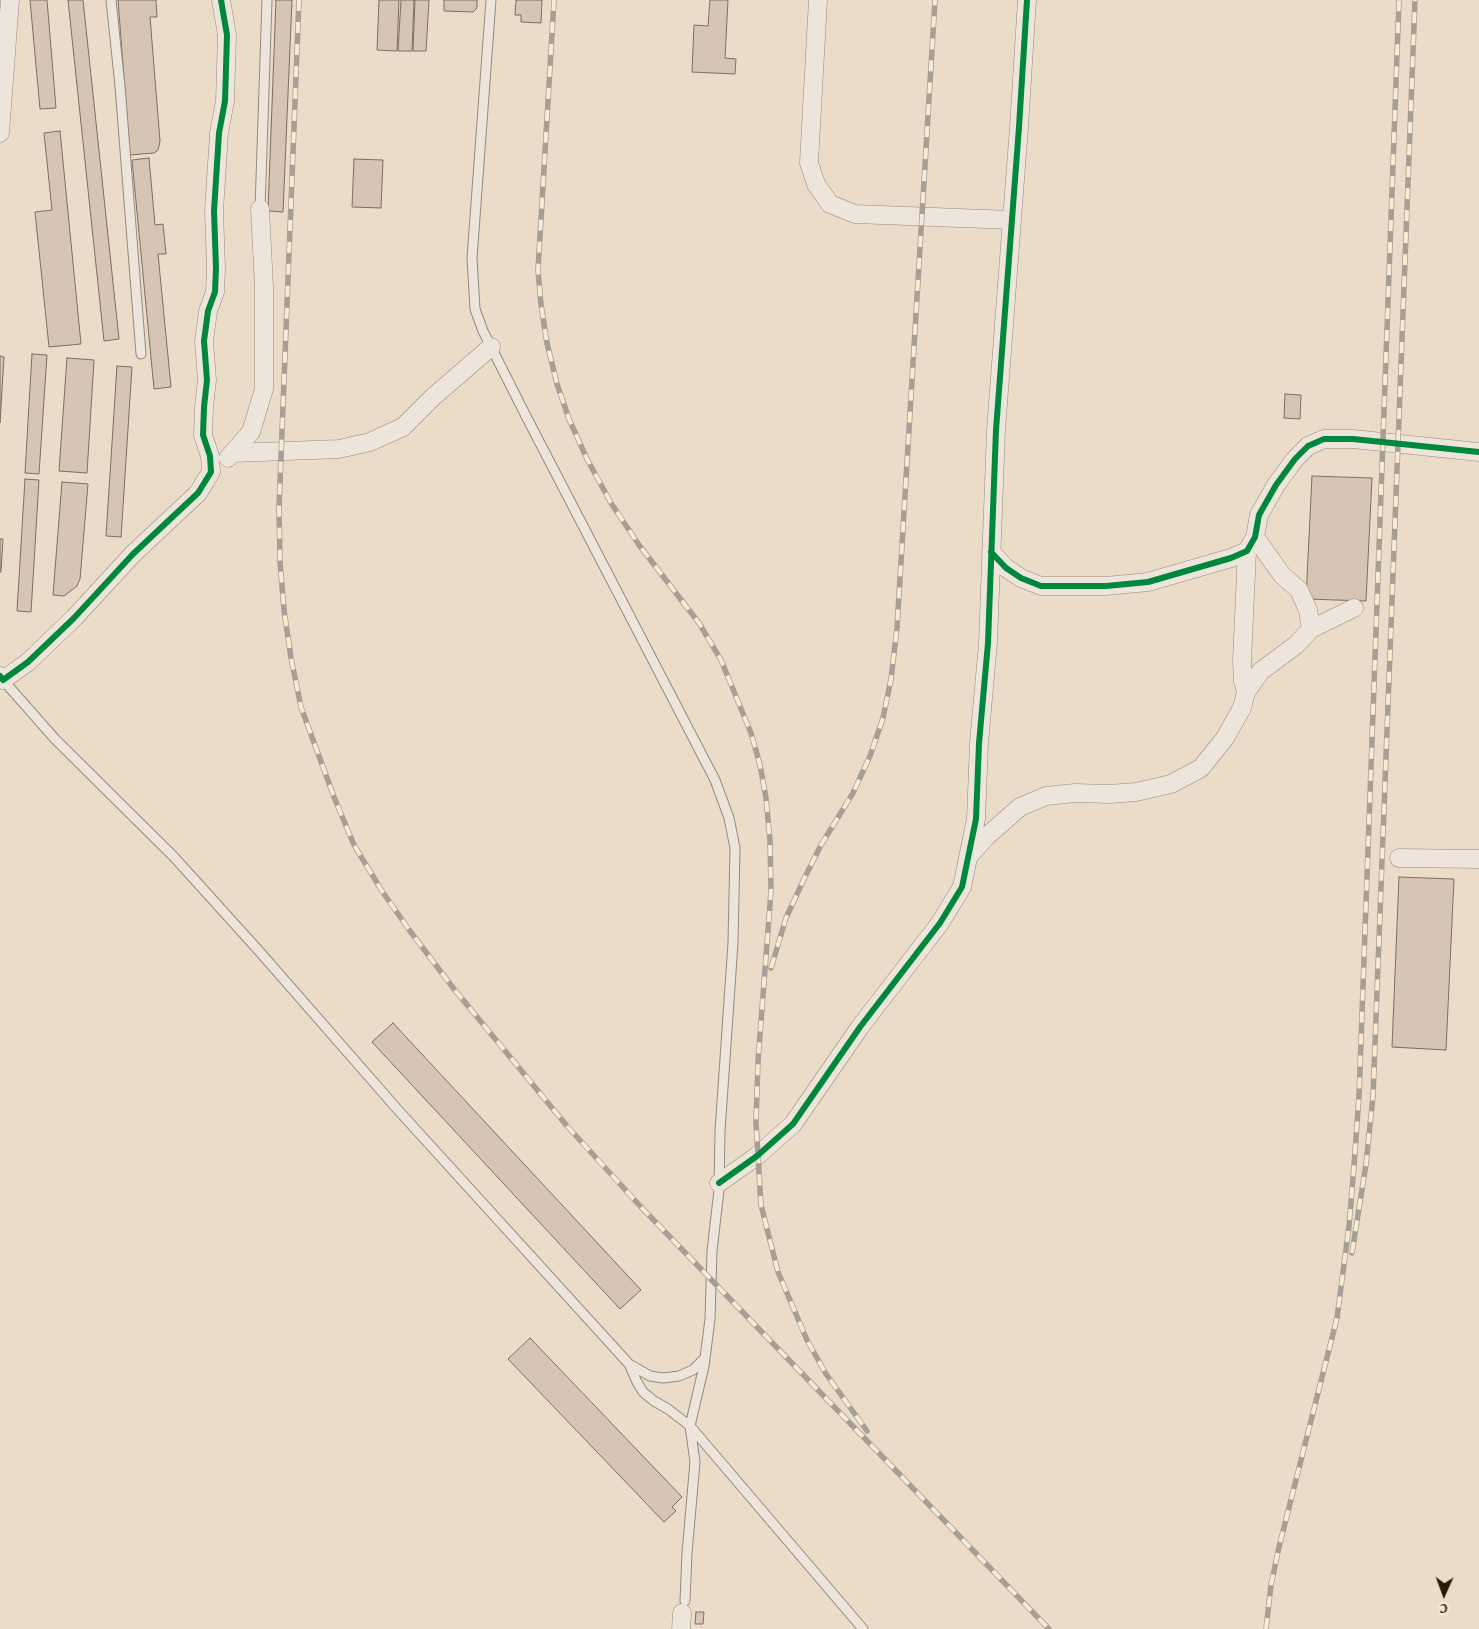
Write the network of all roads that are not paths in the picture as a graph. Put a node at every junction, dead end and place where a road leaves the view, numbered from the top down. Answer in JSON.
{"nodes":[{"id":1,"x":10,"y":0,"type":"edge"},
{"id":2,"x":111,"y":0,"type":"edge"},
{"id":3,"x":222,"y":0,"type":"edge"},
{"id":4,"x":267,"y":0,"type":"edge"},
{"id":5,"x":491,"y":0,"type":"edge"},
{"id":6,"x":818,"y":0,"type":"edge"},
{"id":7,"x":1027,"y":0,"type":"edge"},
{"id":8,"x":0,"y":133,"type":"edge"},
{"id":9,"x":260,"y":209,"type":"joint"},
{"id":10,"x":1012,"y":220,"type":"junction"},
{"id":11,"x":491,"y":347,"type":"junction"},
{"id":12,"x":141,"y":354,"type":"dead end"},
{"id":13,"x":1479,"y":452,"type":"edge"},
{"id":14,"x":233,"y":453,"type":"junction"},
{"id":15,"x":211,"y":472,"type":"junction"},
{"id":16,"x":1251,"y":544,"type":"junction"},
{"id":17,"x":991,"y":552,"type":"junction"},
{"id":18,"x":1354,"y":608,"type":"dead end"},
{"id":19,"x":1311,"y":629,"type":"junction"},
{"id":20,"x":2,"y":678,"type":"edge"},
{"id":21,"x":1246,"y":692,"type":"junction"},
{"id":22,"x":970,"y":855,"type":"junction"},
{"id":23,"x":1399,"y":858,"type":"dead end"},
{"id":24,"x":1479,"y":859,"type":"edge"},
{"id":25,"x":719,"y":1182,"type":"junction"},
{"id":26,"x":705,"y":1358,"type":"junction"},
{"id":27,"x":630,"y":1364,"type":"junction"},
{"id":28,"x":690,"y":1426,"type":"junction"},
{"id":29,"x":683,"y":1614,"type":"edge"},
{"id":30,"x":863,"y":1629,"type":"edge"}],
"edges":[{"from":1,"to":8,"type":"street"},
{"from":2,"to":12,"type":"lane"},
{"from":3,"to":15,"type":"street"},
{"from":4,"to":9,"type":"lane"},
{"from":5,"to":11,"type":"lane"},
{"from":6,"to":10,"type":"street"},
{"from":7,"to":10,"type":"street"},
{"from":9,"to":14,"type":"street"},
{"from":10,"to":17,"type":"street"},
{"from":11,"to":14,"type":"street"},
{"from":11,"to":25,"type":"lane"},
{"from":13,"to":16,"type":"street"},
{"from":14,"to":15,"type":"street"},
{"from":15,"to":20,"type":"street"},
{"from":16,"to":17,"type":"street"},
{"from":16,"to":19,"type":"street"},
{"from":16,"to":21,"type":"street"},
{"from":17,"to":22,"type":"street"},
{"from":18,"to":19,"type":"street"},
{"from":19,"to":21,"type":"street"},
{"from":20,"to":27,"type":"lane"},
{"from":21,"to":22,"type":"street"},
{"from":22,"to":25,"type":"street"},
{"from":23,"to":24,"type":"street"},
{"from":25,"to":26,"type":"lane"},
{"from":26,"to":27,"type":"lane"},
{"from":26,"to":28,"type":"lane"},
{"from":27,"to":28,"type":"lane"},
{"from":28,"to":29,"type":"lane"},
{"from":28,"to":30,"type":"lane"}]}
